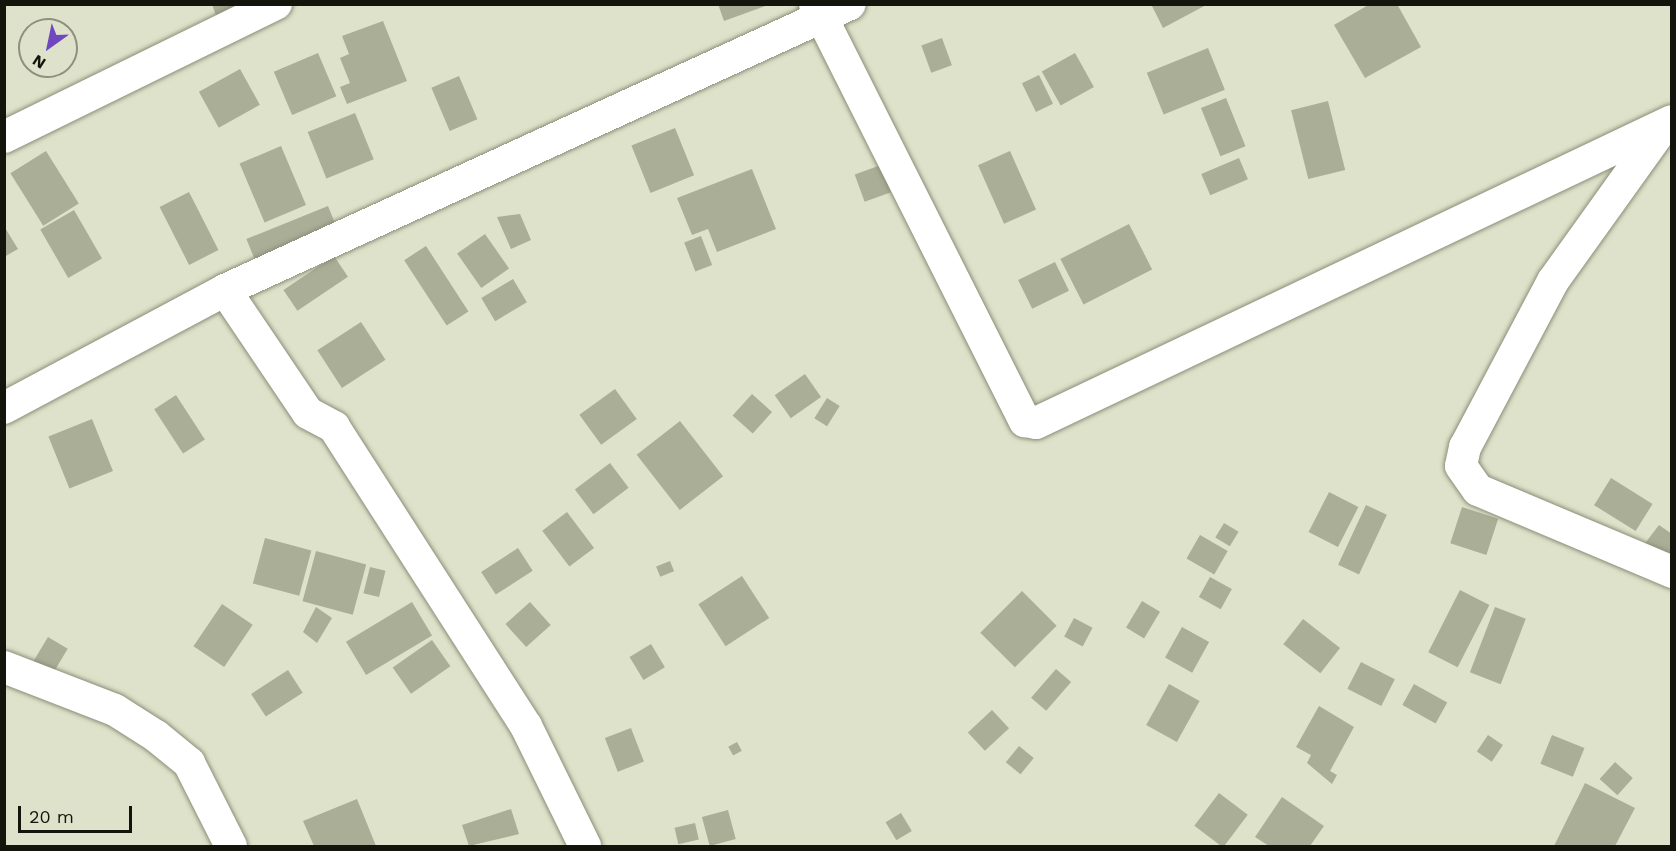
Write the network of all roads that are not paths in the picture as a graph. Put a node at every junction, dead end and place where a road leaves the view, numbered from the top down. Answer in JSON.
{"nodes":[{"id":1,"x":276,"y":4,"type":"edge"},
{"id":2,"x":850,"y":4,"type":"edge"},
{"id":3,"x":817,"y":11,"type":"edge"},
{"id":4,"x":1669,"y":123,"type":"edge"},
{"id":5,"x":4,"y":137,"type":"edge"},
{"id":6,"x":225,"y":290,"type":"junction"},
{"id":7,"x":4,"y":408,"type":"edge"},
{"id":8,"x":1671,"y":572,"type":"edge"},
{"id":9,"x":4,"y":667,"type":"edge"},
{"id":10,"x":231,"y":846,"type":"edge"},
{"id":11,"x":585,"y":846,"type":"edge"}],
"edges":[{"from":1,"to":5,"type":"street"},
{"from":2,"to":3,"type":"street"},
{"from":3,"to":4,"type":"street"},
{"from":3,"to":6,"type":"street"},
{"from":4,"to":8,"type":"street"},
{"from":6,"to":7,"type":"street"},
{"from":6,"to":11,"type":"street"},
{"from":9,"to":10,"type":"street"}]}
